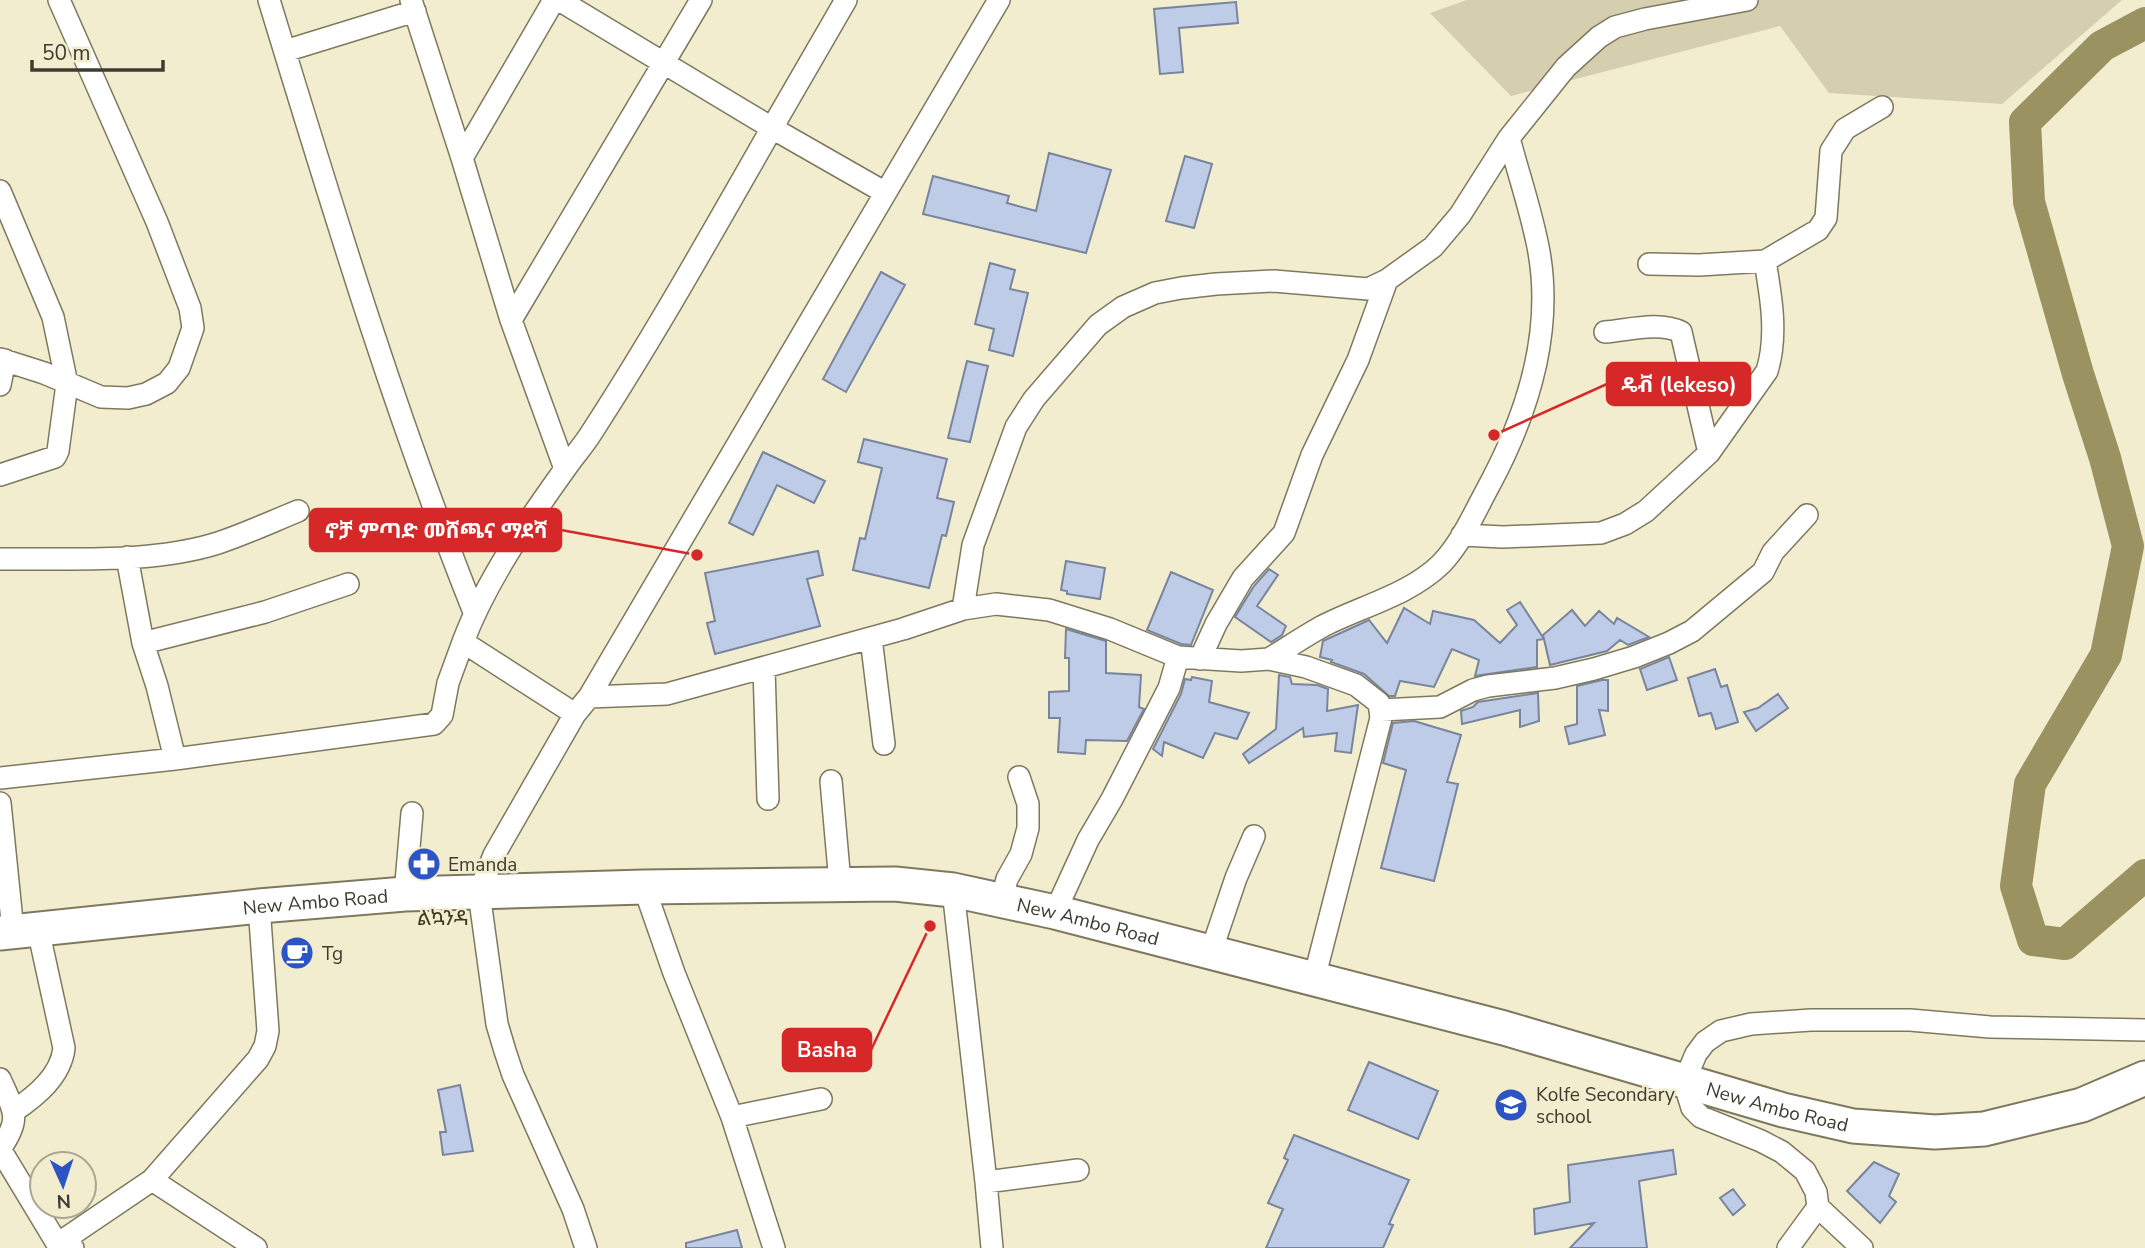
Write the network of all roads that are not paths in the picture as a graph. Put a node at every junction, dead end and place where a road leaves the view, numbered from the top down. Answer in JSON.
{"nodes":[{"id":1,"x":59,"y":0,"type":"edge"},
{"id":2,"x":269,"y":0,"type":"edge"},
{"id":3,"x":556,"y":0,"type":"edge"},
{"id":4,"x":701,"y":0,"type":"edge"},
{"id":5,"x":846,"y":0,"type":"edge"},
{"id":6,"x":999,"y":0,"type":"edge"},
{"id":7,"x":1747,"y":0,"type":"edge"},
{"id":8,"x":413,"y":6,"type":"edge"},
{"id":9,"x":285,"y":51,"type":"junction"},
{"id":10,"x":664,"y":65,"type":"junction"},
{"id":11,"x":1882,"y":107,"type":"dead end"},
{"id":12,"x":772,"y":128,"type":"junction"},
{"id":13,"x":1508,"y":138,"type":"junction"},
{"id":14,"x":462,"y":159,"type":"junction"},
{"id":15,"x":0,"y":191,"type":"edge"},
{"id":16,"x":884,"y":192,"type":"junction"},
{"id":17,"x":1765,"y":261,"type":"junction"},
{"id":18,"x":1649,"y":264,"type":"dead end"},
{"id":19,"x":1387,"y":280,"type":"junction"},
{"id":20,"x":510,"y":320,"type":"junction"},
{"id":21,"x":1605,"y":332,"type":"dead end"},
{"id":22,"x":2,"y":360,"type":"edge"},
{"id":23,"x":67,"y":384,"type":"junction"},
{"id":24,"x":0,"y":385,"type":"edge"},
{"id":25,"x":1709,"y":453,"type":"junction"},
{"id":26,"x":565,"y":469,"type":"junction"},
{"id":27,"x":0,"y":475,"type":"edge"},
{"id":28,"x":298,"y":512,"type":"dead end"},
{"id":29,"x":1807,"y":515,"type":"dead end"},
{"id":30,"x":1462,"y":535,"type":"junction"},
{"id":31,"x":127,"y":557,"type":"junction"},
{"id":32,"x":0,"y":559,"type":"edge"},
{"id":33,"x":348,"y":584,"type":"dead end"},
{"id":34,"x":963,"y":609,"type":"junction"},
{"id":35,"x":474,"y":612,"type":"junction"},
{"id":36,"x":871,"y":638,"type":"junction"},
{"id":37,"x":463,"y":642,"type":"junction"},
{"id":38,"x":143,"y":643,"type":"junction"},
{"id":39,"x":1178,"y":657,"type":"junction"},
{"id":40,"x":1200,"y":659,"type":"junction"},
{"id":41,"x":1269,"y":659,"type":"junction"},
{"id":42,"x":764,"y":668,"type":"junction"},
{"id":43,"x":589,"y":697,"type":"junction"},
{"id":44,"x":1381,"y":710,"type":"junction"},
{"id":45,"x":575,"y":714,"type":"junction"},
{"id":46,"x":884,"y":744,"type":"dead end"},
{"id":47,"x":175,"y":759,"type":"junction"},
{"id":48,"x":1019,"y":777,"type":"dead end"},
{"id":49,"x":0,"y":778,"type":"edge"},
{"id":50,"x":831,"y":781,"type":"dead end"},
{"id":51,"x":768,"y":799,"type":"dead end"},
{"id":52,"x":0,"y":803,"type":"edge"},
{"id":53,"x":412,"y":813,"type":"dead end"},
{"id":54,"x":1254,"y":836,"type":"dead end"},
{"id":55,"x":840,"y":883,"type":"junction"},
{"id":56,"x":644,"y":887,"type":"junction"},
{"id":57,"x":953,"y":890,"type":"junction"},
{"id":58,"x":479,"y":893,"type":"junction"},
{"id":59,"x":405,"y":894,"type":"junction"},
{"id":60,"x":1002,"y":900,"type":"junction"},
{"id":61,"x":259,"y":906,"type":"junction"},
{"id":62,"x":1055,"y":912,"type":"junction"},
{"id":63,"x":17,"y":931,"type":"edge"},
{"id":64,"x":1211,"y":952,"type":"junction"},
{"id":65,"x":1314,"y":979,"type":"junction"},
{"id":66,"x":2145,"y":1030,"type":"edge"},
{"id":67,"x":2145,"y":1078,"type":"edge"},
{"id":68,"x":0,"y":1079,"type":"edge"},
{"id":69,"x":1684,"y":1082,"type":"junction"},
{"id":70,"x":821,"y":1099,"type":"dead end"},
{"id":71,"x":13,"y":1111,"type":"junction"},
{"id":72,"x":732,"y":1117,"type":"junction"},
{"id":73,"x":0,"y":1149,"type":"edge"},
{"id":74,"x":1079,"y":1170,"type":"dead end"},
{"id":75,"x":152,"y":1180,"type":"junction"},
{"id":76,"x":986,"y":1182,"type":"junction"},
{"id":77,"x":1818,"y":1207,"type":"junction"},
{"id":78,"x":63,"y":1245,"type":"edge"},
{"id":79,"x":256,"y":1248,"type":"edge"},
{"id":80,"x":586,"y":1248,"type":"edge"},
{"id":81,"x":774,"y":1248,"type":"edge"},
{"id":82,"x":992,"y":1248,"type":"edge"},
{"id":83,"x":1788,"y":1248,"type":"edge"},
{"id":84,"x":1862,"y":1248,"type":"edge"}],
"edges":[{"from":1,"to":23,"type":"street"},
{"from":2,"to":9,"type":"street"},
{"from":3,"to":10,"type":"street"},
{"from":3,"to":14,"type":"street"},
{"from":4,"to":10,"type":"street"},
{"from":5,"to":12,"type":"street"},
{"from":6,"to":16,"type":"street"},
{"from":7,"to":13,"type":"street"},
{"from":8,"to":9,"type":"street"},
{"from":8,"to":14,"type":"street"},
{"from":9,"to":35,"type":"street"},
{"from":10,"to":12,"type":"street"},
{"from":10,"to":20,"type":"street"},
{"from":11,"to":17,"type":"street"},
{"from":12,"to":16,"type":"street"},
{"from":12,"to":26,"type":"street"},
{"from":13,"to":19,"type":"street"},
{"from":13,"to":30,"type":"street"},
{"from":14,"to":20,"type":"street"},
{"from":15,"to":23,"type":"street"},
{"from":16,"to":43,"type":"street"},
{"from":17,"to":18,"type":"street"},
{"from":17,"to":25,"type":"street"},
{"from":19,"to":34,"type":"street"},
{"from":19,"to":40,"type":"street"},
{"from":20,"to":26,"type":"street"},
{"from":21,"to":25,"type":"street"},
{"from":22,"to":23,"type":"street"},
{"from":22,"to":24,"type":"street"},
{"from":23,"to":27,"type":"street"},
{"from":25,"to":30,"type":"street"},
{"from":26,"to":35,"type":"street"},
{"from":28,"to":31,"type":"street"},
{"from":29,"to":44,"type":"street"},
{"from":30,"to":41,"type":"street"},
{"from":31,"to":32,"type":"street"},
{"from":31,"to":38,"type":"street"},
{"from":33,"to":38,"type":"street"},
{"from":34,"to":36,"type":"street"},
{"from":34,"to":39,"type":"street"},
{"from":35,"to":37,"type":"street"},
{"from":36,"to":42,"type":"street"},
{"from":36,"to":46,"type":"street"},
{"from":37,"to":45,"type":"street"},
{"from":37,"to":47,"type":"street"},
{"from":38,"to":47,"type":"street"},
{"from":39,"to":40,"type":"street"},
{"from":39,"to":62,"type":"street"},
{"from":40,"to":41,"type":"street"},
{"from":41,"to":44,"type":"street"},
{"from":42,"to":43,"type":"street"},
{"from":42,"to":51,"type":"street"},
{"from":43,"to":45,"type":"street"},
{"from":44,"to":65,"type":"street"},
{"from":45,"to":58,"type":"street"},
{"from":47,"to":49,"type":"street"},
{"from":48,"to":60,"type":"street"},
{"from":50,"to":55,"type":"street"},
{"from":52,"to":63,"type":"street"},
{"from":53,"to":59,"type":"street"},
{"from":54,"to":64,"type":"street"},
{"from":55,"to":56,"type":"main road","name":"New Ambo Road"},
{"from":55,"to":57,"type":"main road","name":"New Ambo Road"},
{"from":56,"to":58,"type":"main road","name":"New Ambo Road"},
{"from":56,"to":72,"type":"street"},
{"from":57,"to":60,"type":"main road","name":"New Ambo Road"},
{"from":57,"to":76,"type":"street"},
{"from":58,"to":59,"type":"main road","name":"New Ambo Road"},
{"from":58,"to":80,"type":"street"},
{"from":59,"to":61,"type":"main road","name":"New Ambo Road"},
{"from":60,"to":62,"type":"main road","name":"New Ambo Road"},
{"from":61,"to":63,"type":"main road","name":"New Ambo Road"},
{"from":61,"to":75,"type":"street"},
{"from":62,"to":64,"type":"main road","name":"New Ambo Road"},
{"from":63,"to":71,"type":"street"},
{"from":64,"to":65,"type":"main road","name":"New Ambo Road"},
{"from":65,"to":69,"type":"main road","name":"New Ambo Road"},
{"from":66,"to":69,"type":"street"},
{"from":67,"to":69,"type":"main road","name":"New Ambo Road"},
{"from":68,"to":71,"type":"street"},
{"from":69,"to":77,"type":"street"},
{"from":70,"to":72,"type":"street"},
{"from":71,"to":73,"type":"street"},
{"from":72,"to":81,"type":"street"},
{"from":73,"to":78,"type":"street"},
{"from":74,"to":76,"type":"street"},
{"from":75,"to":78,"type":"street"},
{"from":75,"to":79,"type":"street"},
{"from":76,"to":82,"type":"street"},
{"from":77,"to":83,"type":"street"},
{"from":77,"to":84,"type":"street"}]}
